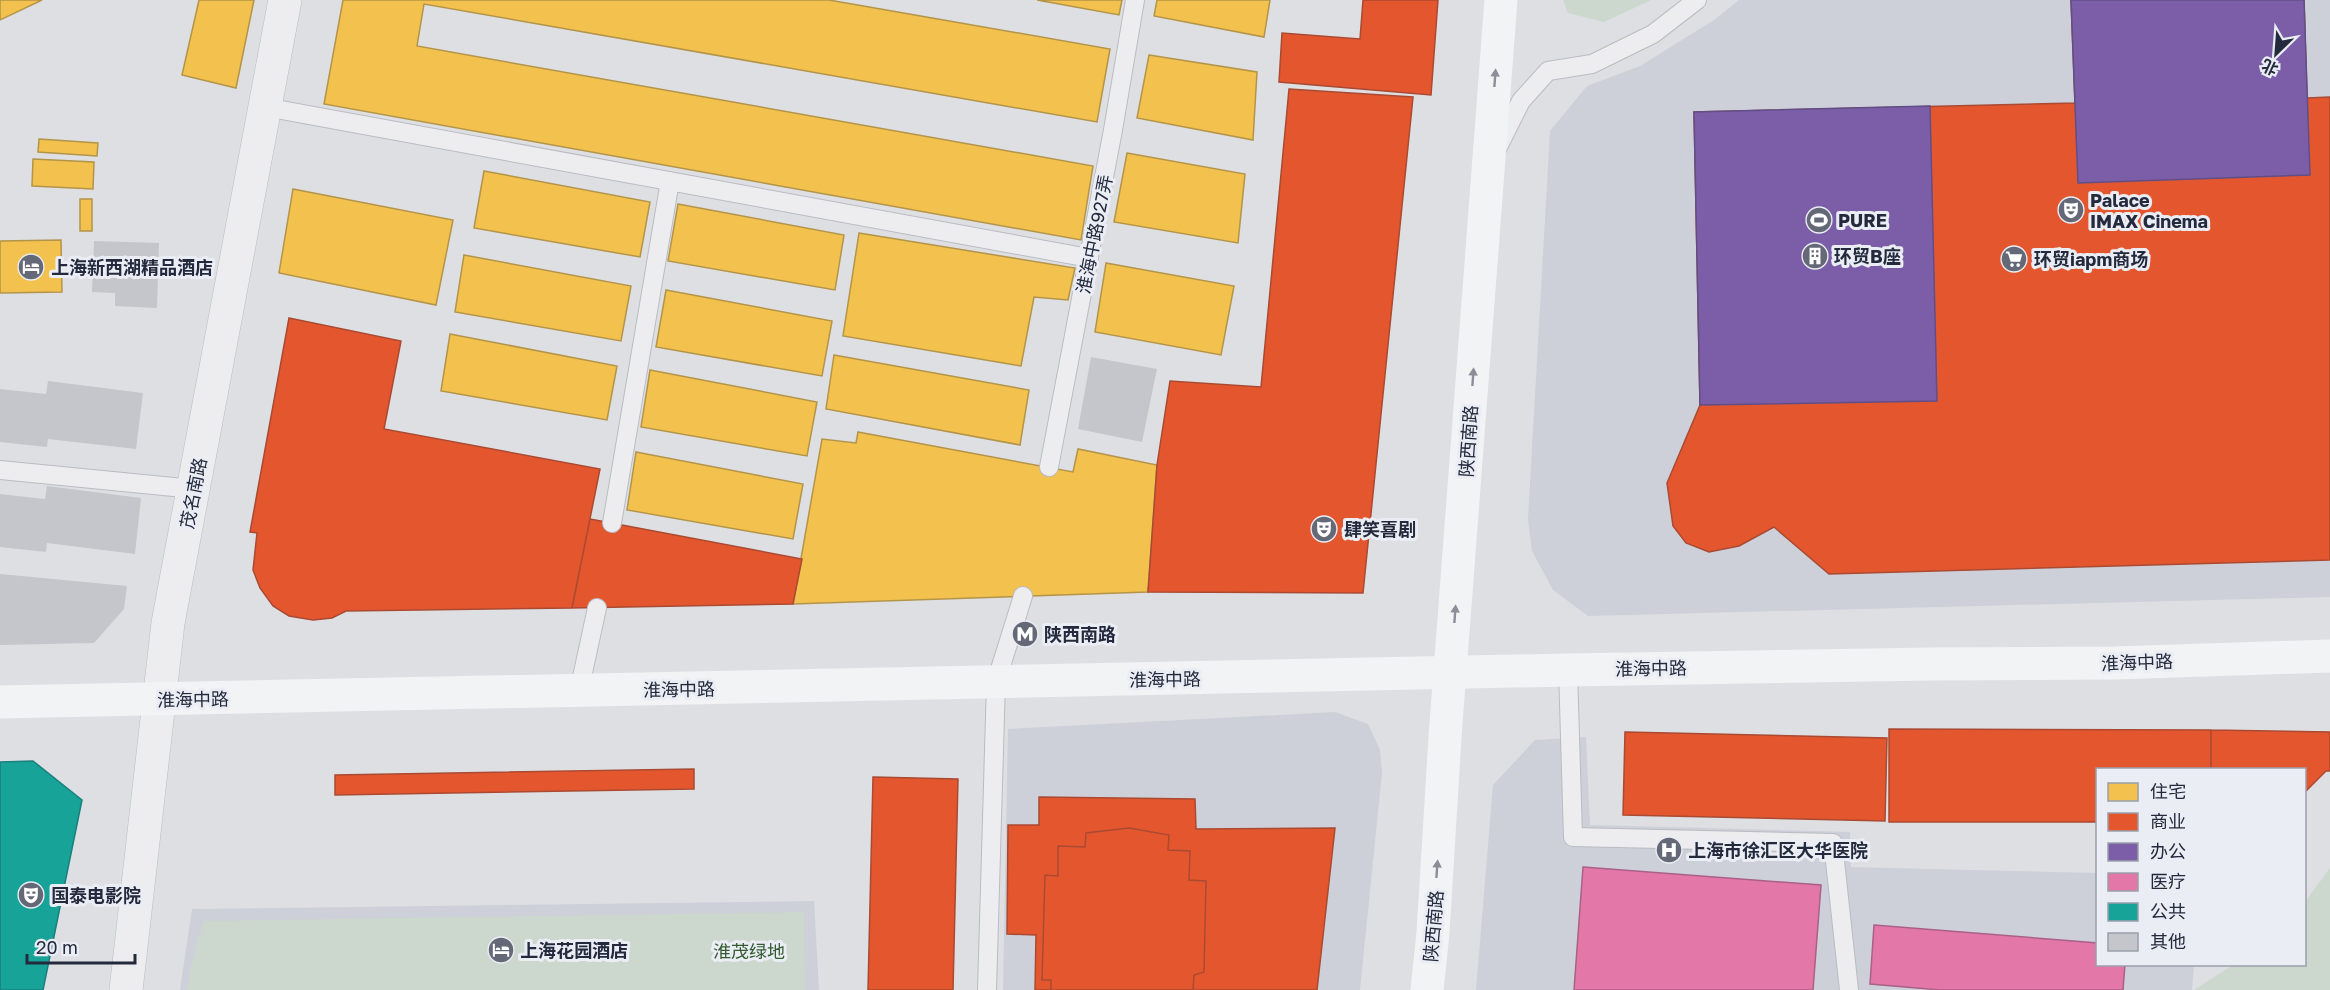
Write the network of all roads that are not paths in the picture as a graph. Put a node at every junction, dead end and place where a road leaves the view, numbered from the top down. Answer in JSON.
{"nodes":[{"id":1,"x":285,"y":0,"type":"edge"},
{"id":2,"x":1136,"y":0,"type":"edge"},
{"id":3,"x":1501,"y":0,"type":"edge"},
{"id":4,"x":1697,"y":0,"type":"edge"},
{"id":5,"x":265,"y":107,"type":"junction"},
{"id":6,"x":1489,"y":167,"type":"junction"},
{"id":7,"x":670,"y":181,"type":"junction"},
{"id":8,"x":1089,"y":258,"type":"junction"},
{"id":9,"x":1049,"y":467,"type":"dead end"},
{"id":10,"x":0,"y":470,"type":"edge"},
{"id":11,"x":194,"y":489,"type":"junction"},
{"id":12,"x":612,"y":524,"type":"dead end"},
{"id":13,"x":1023,"y":596,"type":"dead end"},
{"id":14,"x":597,"y":608,"type":"dead end"},
{"id":15,"x":2330,"y":656,"type":"edge"},
{"id":16,"x":1568,"y":670,"type":"junction"},
{"id":17,"x":1451,"y":672,"type":"junction"},
{"id":18,"x":996,"y":682,"type":"junction"},
{"id":19,"x":579,"y":691,"type":"junction"},
{"id":20,"x":159,"y":700,"type":"junction"},
{"id":21,"x":0,"y":702,"type":"edge"},
{"id":22,"x":126,"y":990,"type":"edge"},
{"id":23,"x":987,"y":990,"type":"edge"},
{"id":24,"x":1427,"y":990,"type":"edge"},
{"id":25,"x":1849,"y":990,"type":"edge"}],
"edges":[{"from":1,"to":5,"type":"street","name":"茂名南路"},
{"from":2,"to":8,"type":"lane","name":"淮海中路927弄"},
{"from":6,"to":3,"type":"main road","name":"陕西南路","one_way":true},
{"from":4,"to":6,"type":"lane"},
{"from":5,"to":7,"type":"lane"},
{"from":5,"to":11,"type":"street","name":"茂名南路"},
{"from":17,"to":6,"type":"main road","name":"陕西南路","one_way":true},
{"from":7,"to":8,"type":"lane"},
{"from":7,"to":12,"type":"lane"},
{"from":8,"to":9,"type":"lane","name":"淮海中路927弄"},
{"from":10,"to":11,"type":"lane"},
{"from":11,"to":20,"type":"street","name":"茂名南路"},
{"from":13,"to":18,"type":"lane"},
{"from":14,"to":19,"type":"lane"},
{"from":15,"to":16,"type":"main road","name":"淮海中路"},
{"from":16,"to":17,"type":"main road","name":"淮海中路"},
{"from":16,"to":25,"type":"lane"},
{"from":17,"to":18,"type":"main road","name":"淮海中路"},
{"from":24,"to":17,"type":"main road","name":"陕西南路","one_way":true},
{"from":18,"to":19,"type":"main road","name":"淮海中路"},
{"from":18,"to":23,"type":"lane"},
{"from":19,"to":20,"type":"main road","name":"淮海中路"},
{"from":20,"to":21,"type":"main road","name":"淮海中路"},
{"from":20,"to":22,"type":"street","name":"茂名南路"}]}
